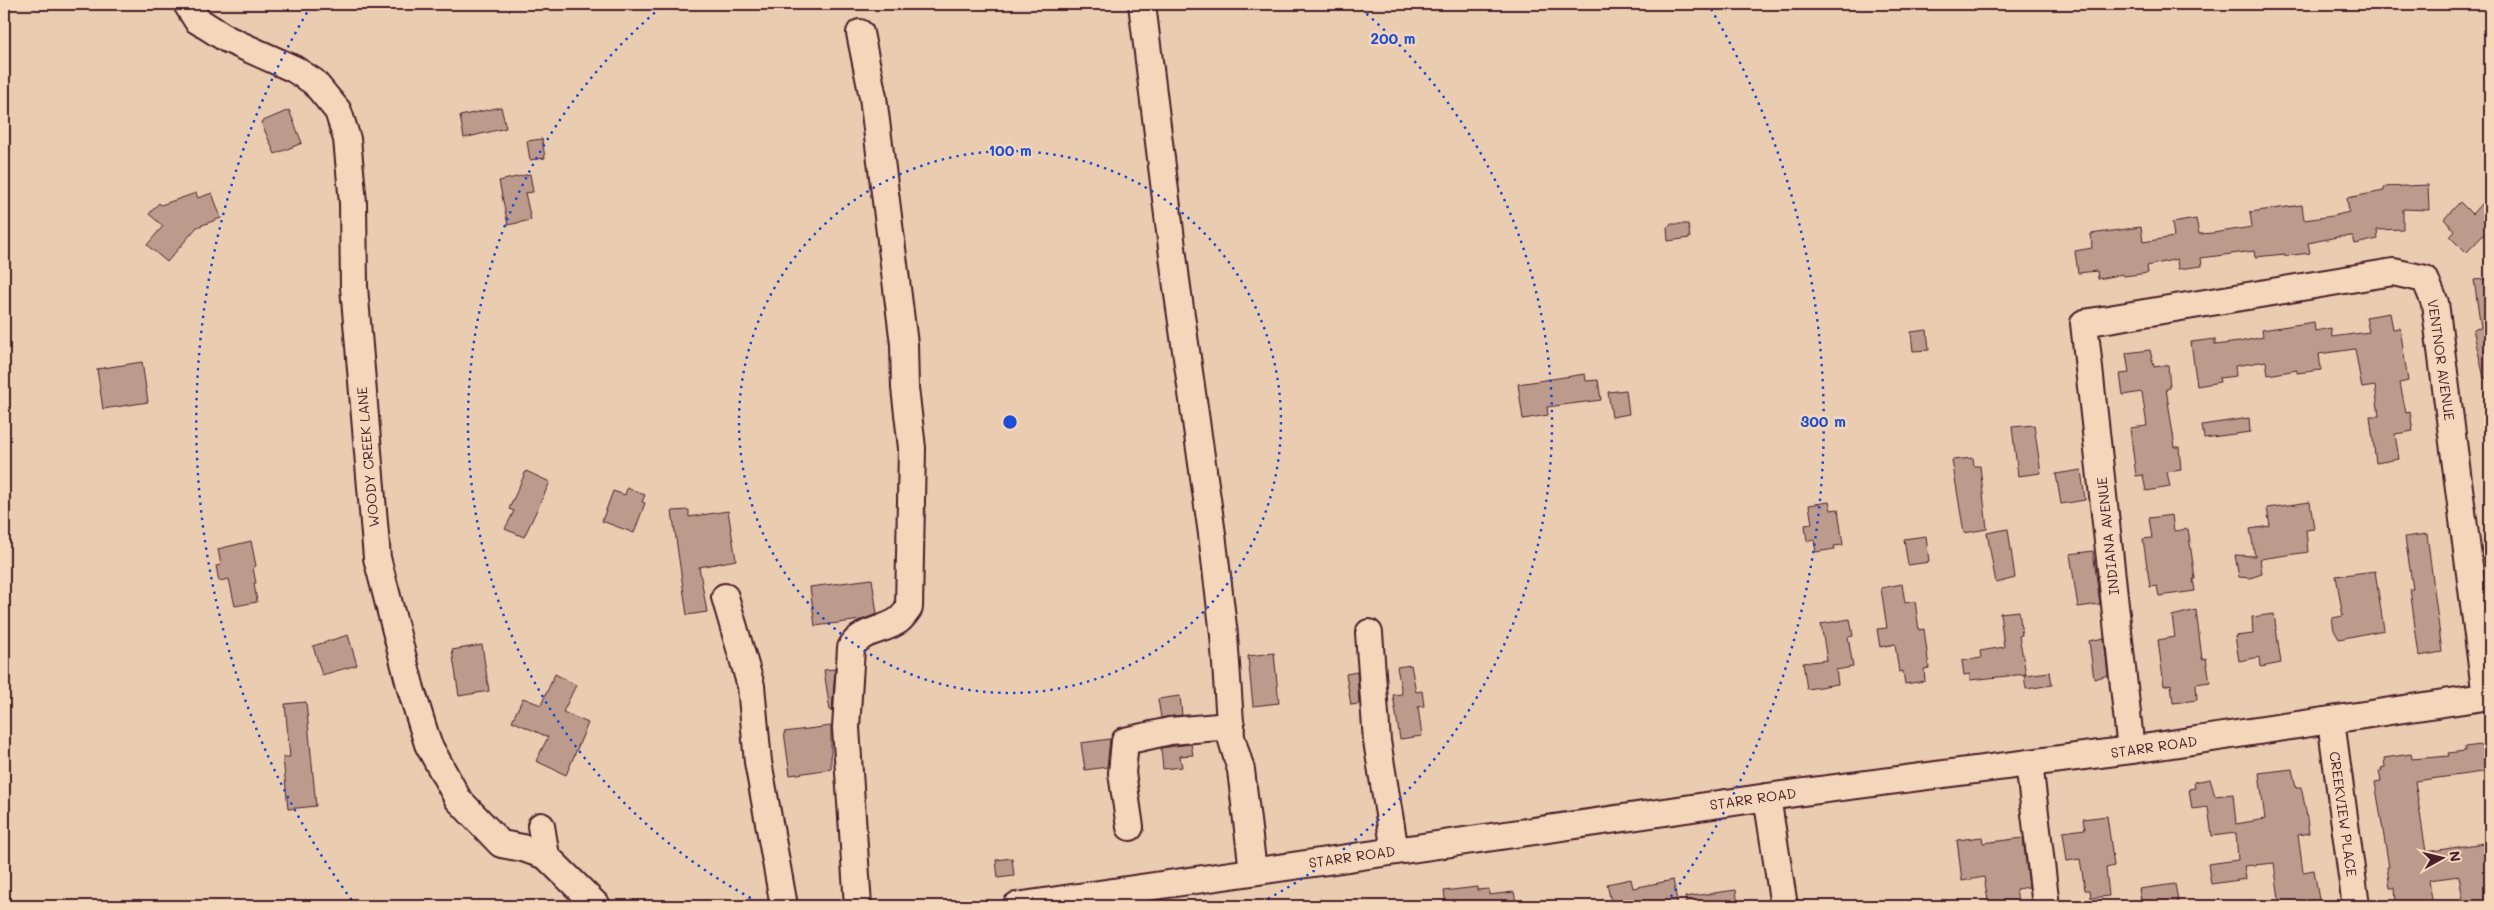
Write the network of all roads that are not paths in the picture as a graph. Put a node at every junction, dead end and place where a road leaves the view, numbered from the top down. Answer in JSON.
{"nodes":[{"id":1,"x":187,"y":4,"type":"edge"},
{"id":2,"x":1142,"y":4,"type":"edge"},
{"id":3,"x":860,"y":33,"type":"dead end"},
{"id":4,"x":2084,"y":323,"type":"joint"},
{"id":5,"x":725,"y":597,"type":"dead end"},
{"id":6,"x":1369,"y":633,"type":"dead end"},
{"id":7,"x":2488,"y":697,"type":"edge"},
{"id":8,"x":2331,"y":721,"type":"junction"},
{"id":9,"x":1231,"y":726,"type":"junction"},
{"id":10,"x":2132,"y":750,"type":"junction"},
{"id":11,"x":2029,"y":764,"type":"junction"},
{"id":12,"x":1767,"y":797,"type":"junction"},
{"id":13,"x":541,"y":826,"type":"dead end"},
{"id":14,"x":1130,"y":827,"type":"dead end"},
{"id":15,"x":1395,"y":851,"type":"junction"},
{"id":16,"x":546,"y":856,"type":"junction"},
{"id":17,"x":1253,"y":871,"type":"junction"},
{"id":18,"x":597,"y":906,"type":"edge"},
{"id":19,"x":784,"y":906,"type":"edge"},
{"id":20,"x":858,"y":906,"type":"edge"},
{"id":21,"x":1016,"y":906,"type":"edge"},
{"id":22,"x":1784,"y":906,"type":"edge"},
{"id":23,"x":2046,"y":906,"type":"edge"},
{"id":24,"x":2356,"y":906,"type":"edge"}],
"edges":[{"from":1,"to":16,"type":"street","name":"WOODY CREEK LANE"},
{"from":2,"to":9,"type":"street"},
{"from":3,"to":20,"type":"street"},
{"from":4,"to":7,"type":"street","name":"VENTNOR AVENUE"},
{"from":4,"to":10,"type":"street","name":"INDIANA AVENUE"},
{"from":5,"to":19,"type":"street"},
{"from":6,"to":15,"type":"street"},
{"from":7,"to":8,"type":"street","name":"STARR ROAD"},
{"from":8,"to":10,"type":"street","name":"STARR ROAD"},
{"from":8,"to":24,"type":"street","name":"CREEKVIEW PLACE"},
{"from":9,"to":14,"type":"street"},
{"from":9,"to":17,"type":"street"},
{"from":10,"to":11,"type":"street","name":"STARR ROAD"},
{"from":11,"to":12,"type":"street","name":"STARR ROAD"},
{"from":11,"to":23,"type":"street"},
{"from":12,"to":15,"type":"street","name":"STARR ROAD"},
{"from":12,"to":22,"type":"street"},
{"from":13,"to":16,"type":"street"},
{"from":15,"to":17,"type":"street","name":"STARR ROAD"},
{"from":16,"to":18,"type":"street","name":"WOODY CREEK LANE"},
{"from":17,"to":21,"type":"street","name":"STARR ROAD"}]}
